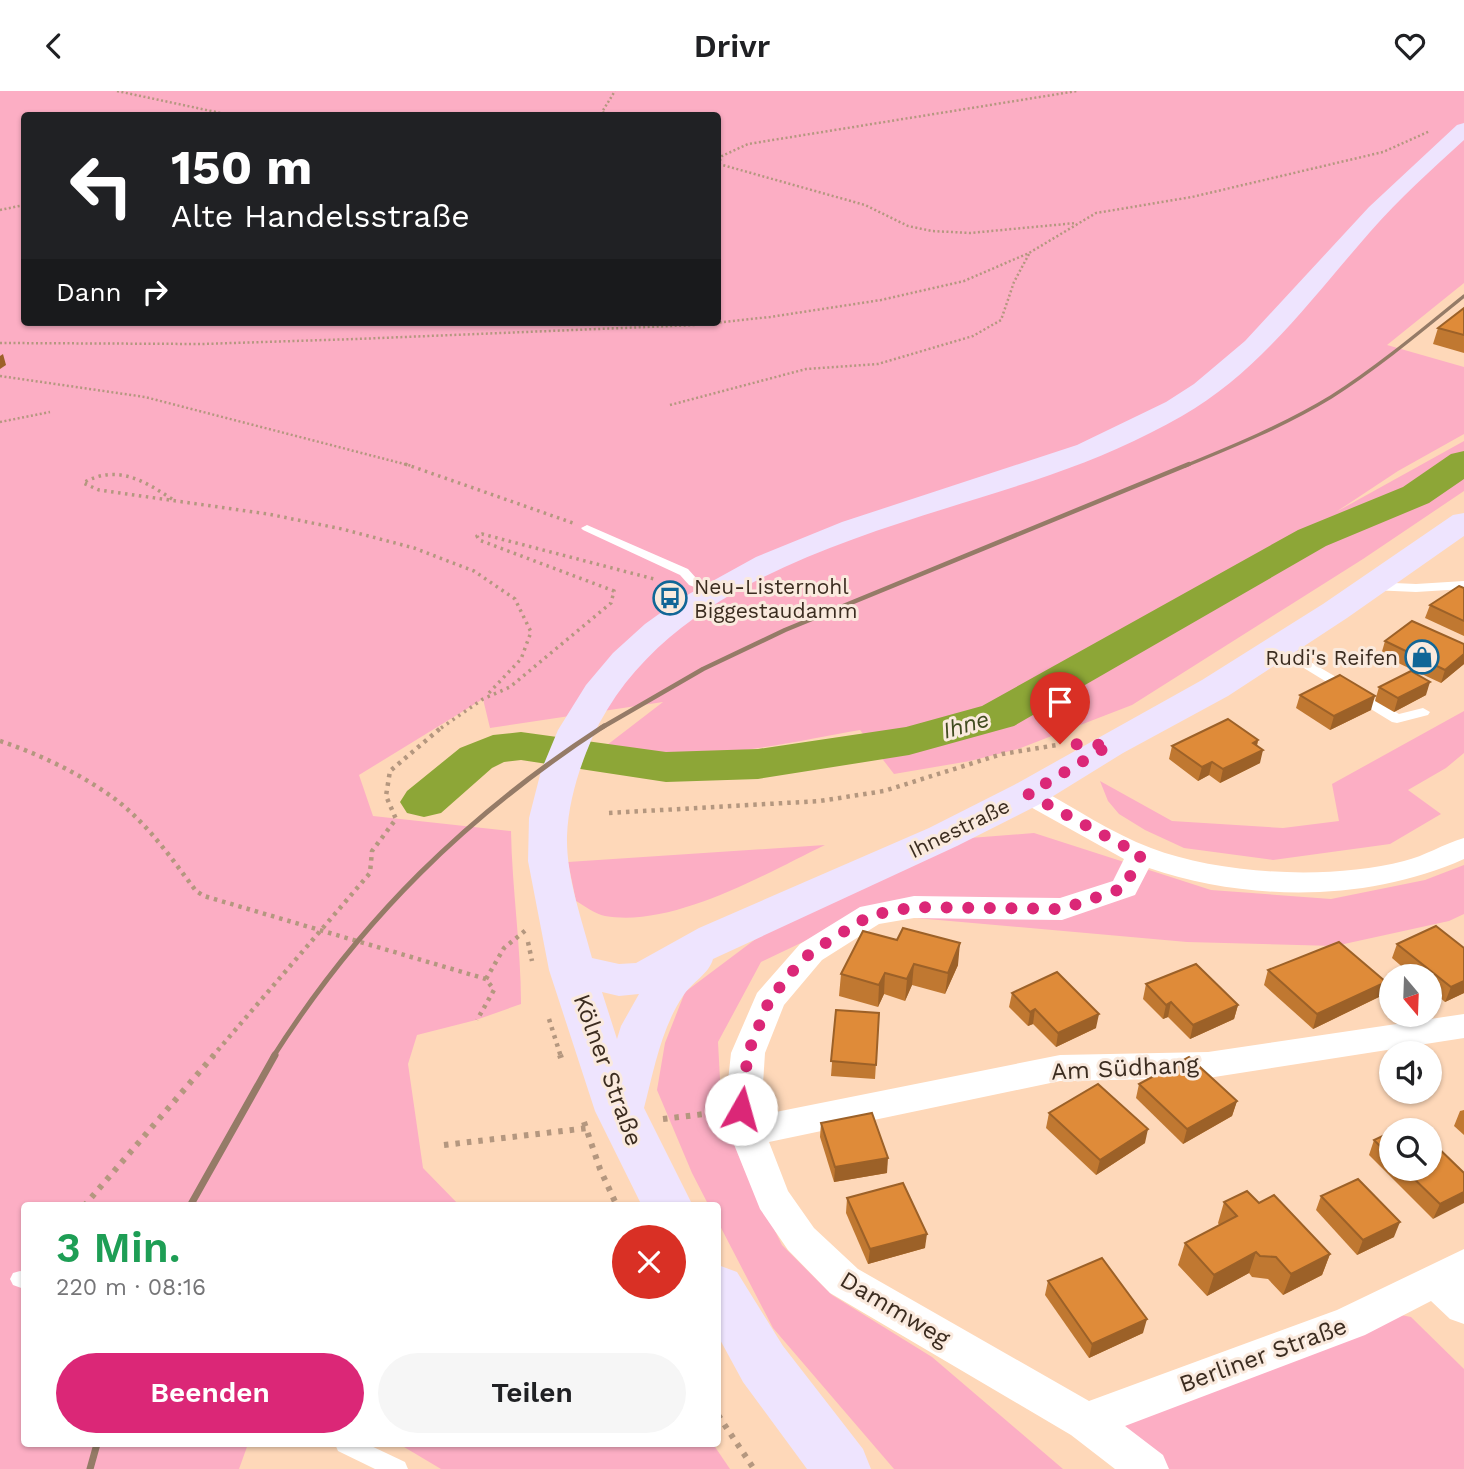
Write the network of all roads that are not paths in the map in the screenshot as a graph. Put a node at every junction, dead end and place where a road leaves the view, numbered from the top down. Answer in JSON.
{"nodes":[{"id":1,"x":1452,"y":127,"type":"edge"},
{"id":2,"x":1464,"y":521,"type":"edge"},
{"id":3,"x":587,"y":528,"type":"road end"},
{"id":4,"x":1464,"y":585,"type":"edge"},
{"id":5,"x":704,"y":586,"type":"junction"},
{"id":6,"x":1371,"y":586,"type":"junction"},
{"id":7,"x":1280,"y":648,"type":"junction"},
{"id":8,"x":1423,"y":712,"type":"dead end"},
{"id":9,"x":1028,"y":794,"type":"junction"},
{"id":10,"x":1464,"y":848,"type":"edge"},
{"id":11,"x":1141,"y":855,"type":"junction"},
{"id":12,"x":713,"y":939,"type":"junction"},
{"id":13,"x":571,"y":970,"type":"junction"},
{"id":14,"x":1464,"y":1026,"type":"edge"},
{"id":15,"x":619,"y":1111,"type":"junction"},
{"id":16,"x":747,"y":1132,"type":"junction"},
{"id":17,"x":666,"y":1202,"type":"edge"},
{"id":18,"x":1455,"y":1284,"type":"edge"},
{"id":19,"x":721,"y":1293,"type":"edge"},
{"id":20,"x":1086,"y":1421,"type":"junction"},
{"id":21,"x":351,"y":1447,"type":"edge"},
{"id":22,"x":397,"y":1469,"type":"edge"},
{"id":23,"x":842,"y":1469,"type":"edge"},
{"id":24,"x":1148,"y":1469,"type":"edge"}],
"edges":[{"from":1,"to":5,"type":"main road","name":"Kölner Straße"},
{"from":2,"to":6,"type":"main road","name":"Ihnestraße"},
{"from":3,"to":5,"type":"lane"},
{"from":4,"to":6,"type":"lane"},
{"from":5,"to":13,"type":"main road","name":"Kölner Straße"},
{"from":6,"to":7,"type":"main road","name":"Ihnestraße"},
{"from":7,"to":8,"type":"lane"},
{"from":7,"to":9,"type":"main road","name":"Ihnestraße"},
{"from":9,"to":11,"type":"street"},
{"from":9,"to":12,"type":"main road","name":"Ihnestraße"},
{"from":10,"to":11,"type":"street"},
{"from":11,"to":16,"type":"street","name":"Dammweg"},
{"from":12,"to":13,"type":"main road","name":"Ihnestraße"},
{"from":12,"to":15,"type":"main road"},
{"from":13,"to":15,"type":"main road","name":"Kölner Straße"},
{"from":14,"to":16,"type":"street","name":"Am Südhang"},
{"from":15,"to":17,"type":"main road","name":"Kölner Straße"},
{"from":16,"to":20,"type":"street","name":"Dammweg"},
{"from":18,"to":20,"type":"street","name":"Berliner Straße"},
{"from":19,"to":23,"type":"main road"},
{"from":20,"to":24,"type":"street","name":"Dammweg"},
{"from":21,"to":22,"type":"lane"}]}
